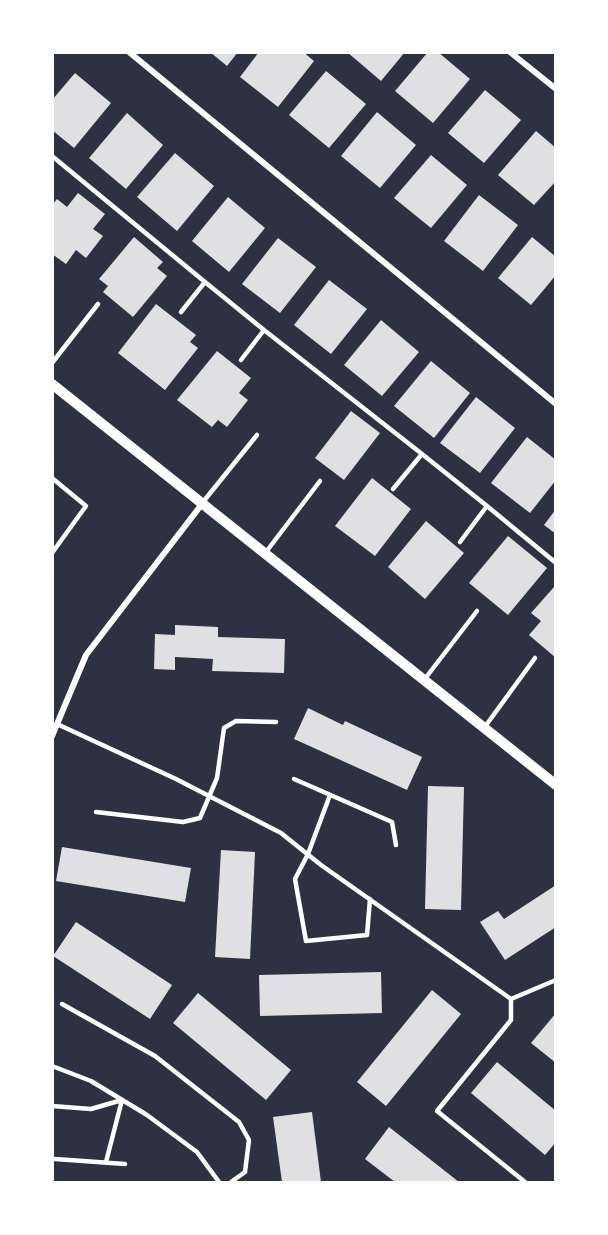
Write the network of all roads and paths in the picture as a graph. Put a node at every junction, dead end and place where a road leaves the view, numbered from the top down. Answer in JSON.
{"nodes":[{"id":1,"x":129,"y":52,"type":"edge"},
{"id":2,"x":510,"y":52,"type":"edge"},
{"id":3,"x":555,"y":89,"type":"edge"},
{"id":4,"x":52,"y":156,"type":"edge"},
{"id":5,"x":205,"y":282,"type":"junction"},
{"id":6,"x":98,"y":304,"type":"dead end"},
{"id":7,"x":181,"y":312,"type":"dead end"},
{"id":8,"x":264,"y":330,"type":"junction"},
{"id":9,"x":241,"y":360,"type":"dead end"},
{"id":10,"x":52,"y":363,"type":"edge"},
{"id":11,"x":52,"y":384,"type":"edge"},
{"id":12,"x":555,"y":404,"type":"edge"},
{"id":13,"x":257,"y":435,"type":"dead end"},
{"id":14,"x":422,"y":454,"type":"junction"},
{"id":15,"x":52,"y":478,"type":"edge"},
{"id":16,"x":320,"y":481,"type":"dead end"},
{"id":17,"x":393,"y":489,"type":"dead end"},
{"id":18,"x":202,"y":504,"type":"junction"},
{"id":19,"x":487,"y":507,"type":"junction"},
{"id":20,"x":460,"y":542,"type":"dead end"},
{"id":21,"x":52,"y":553,"type":"edge"},
{"id":22,"x":265,"y":554,"type":"junction"},
{"id":23,"x":555,"y":563,"type":"edge"},
{"id":24,"x":477,"y":611,"type":"dead end"},
{"id":25,"x":535,"y":658,"type":"dead end"},
{"id":26,"x":424,"y":680,"type":"junction"},
{"id":27,"x":276,"y":722,"type":"dead end"},
{"id":28,"x":57,"y":724,"type":"junction"},
{"id":29,"x":483,"y":728,"type":"junction"},
{"id":30,"x":52,"y":736,"type":"edge"},
{"id":31,"x":294,"y":779,"type":"dead end"},
{"id":32,"x":555,"y":785,"type":"edge"},
{"id":33,"x":330,"y":795,"type":"junction"},
{"id":34,"x":210,"y":796,"type":"junction"},
{"id":35,"x":96,"y":812,"type":"dead end"},
{"id":36,"x":396,"y":845,"type":"dead end"},
{"id":37,"x":308,"y":854,"type":"junction"},
{"id":38,"x":370,"y":899,"type":"junction"},
{"id":39,"x":555,"y":980,"type":"edge"},
{"id":40,"x":511,"y":999,"type":"junction"},
{"id":41,"x":62,"y":1004,"type":"dead end"},
{"id":42,"x":52,"y":1066,"type":"edge"},
{"id":43,"x":122,"y":1100,"type":"junction"},
{"id":44,"x":52,"y":1106,"type":"edge"},
{"id":45,"x":55,"y":1159,"type":"dead end"},
{"id":46,"x":106,"y":1162,"type":"junction"},
{"id":47,"x":125,"y":1164,"type":"dead end"},
{"id":48,"x":219,"y":1182,"type":"edge"},
{"id":49,"x":231,"y":1182,"type":"edge"},
{"id":50,"x":525,"y":1182,"type":"edge"}],
"edges":[{"from":1,"to":12,"type":"street"},
{"from":2,"to":3,"type":"street"},
{"from":4,"to":5,"type":"lane"},
{"from":5,"to":7,"type":"lane"},
{"from":5,"to":8,"type":"lane"},
{"from":6,"to":10,"type":"lane"},
{"from":8,"to":9,"type":"lane"},
{"from":8,"to":14,"type":"lane"},
{"from":11,"to":18,"type":"street"},
{"from":13,"to":18,"type":"lane"},
{"from":14,"to":17,"type":"lane"},
{"from":14,"to":19,"type":"lane"},
{"from":15,"to":21,"type":"lane"},
{"from":16,"to":22,"type":"lane"},
{"from":18,"to":22,"type":"street"},
{"from":18,"to":28,"type":"street"},
{"from":19,"to":20,"type":"lane"},
{"from":19,"to":23,"type":"lane"},
{"from":22,"to":26,"type":"street"},
{"from":24,"to":26,"type":"lane"},
{"from":25,"to":29,"type":"lane"},
{"from":26,"to":29,"type":"street"},
{"from":27,"to":34,"type":"lane"},
{"from":28,"to":30,"type":"street"},
{"from":28,"to":34,"type":"lane"},
{"from":29,"to":32,"type":"street"},
{"from":31,"to":33,"type":"lane"},
{"from":33,"to":36,"type":"lane"},
{"from":33,"to":37,"type":"lane"},
{"from":34,"to":35,"type":"lane"},
{"from":34,"to":37,"type":"lane"},
{"from":37,"to":38,"type":"lane"},
{"from":37,"to":38,"type":"lane"},
{"from":38,"to":40,"type":"lane"},
{"from":39,"to":40,"type":"lane"},
{"from":40,"to":50,"type":"lane"},
{"from":41,"to":49,"type":"lane"},
{"from":42,"to":43,"type":"lane"},
{"from":43,"to":44,"type":"lane"},
{"from":43,"to":46,"type":"lane"},
{"from":43,"to":48,"type":"lane"},
{"from":45,"to":46,"type":"lane"},
{"from":46,"to":47,"type":"lane"}]}
